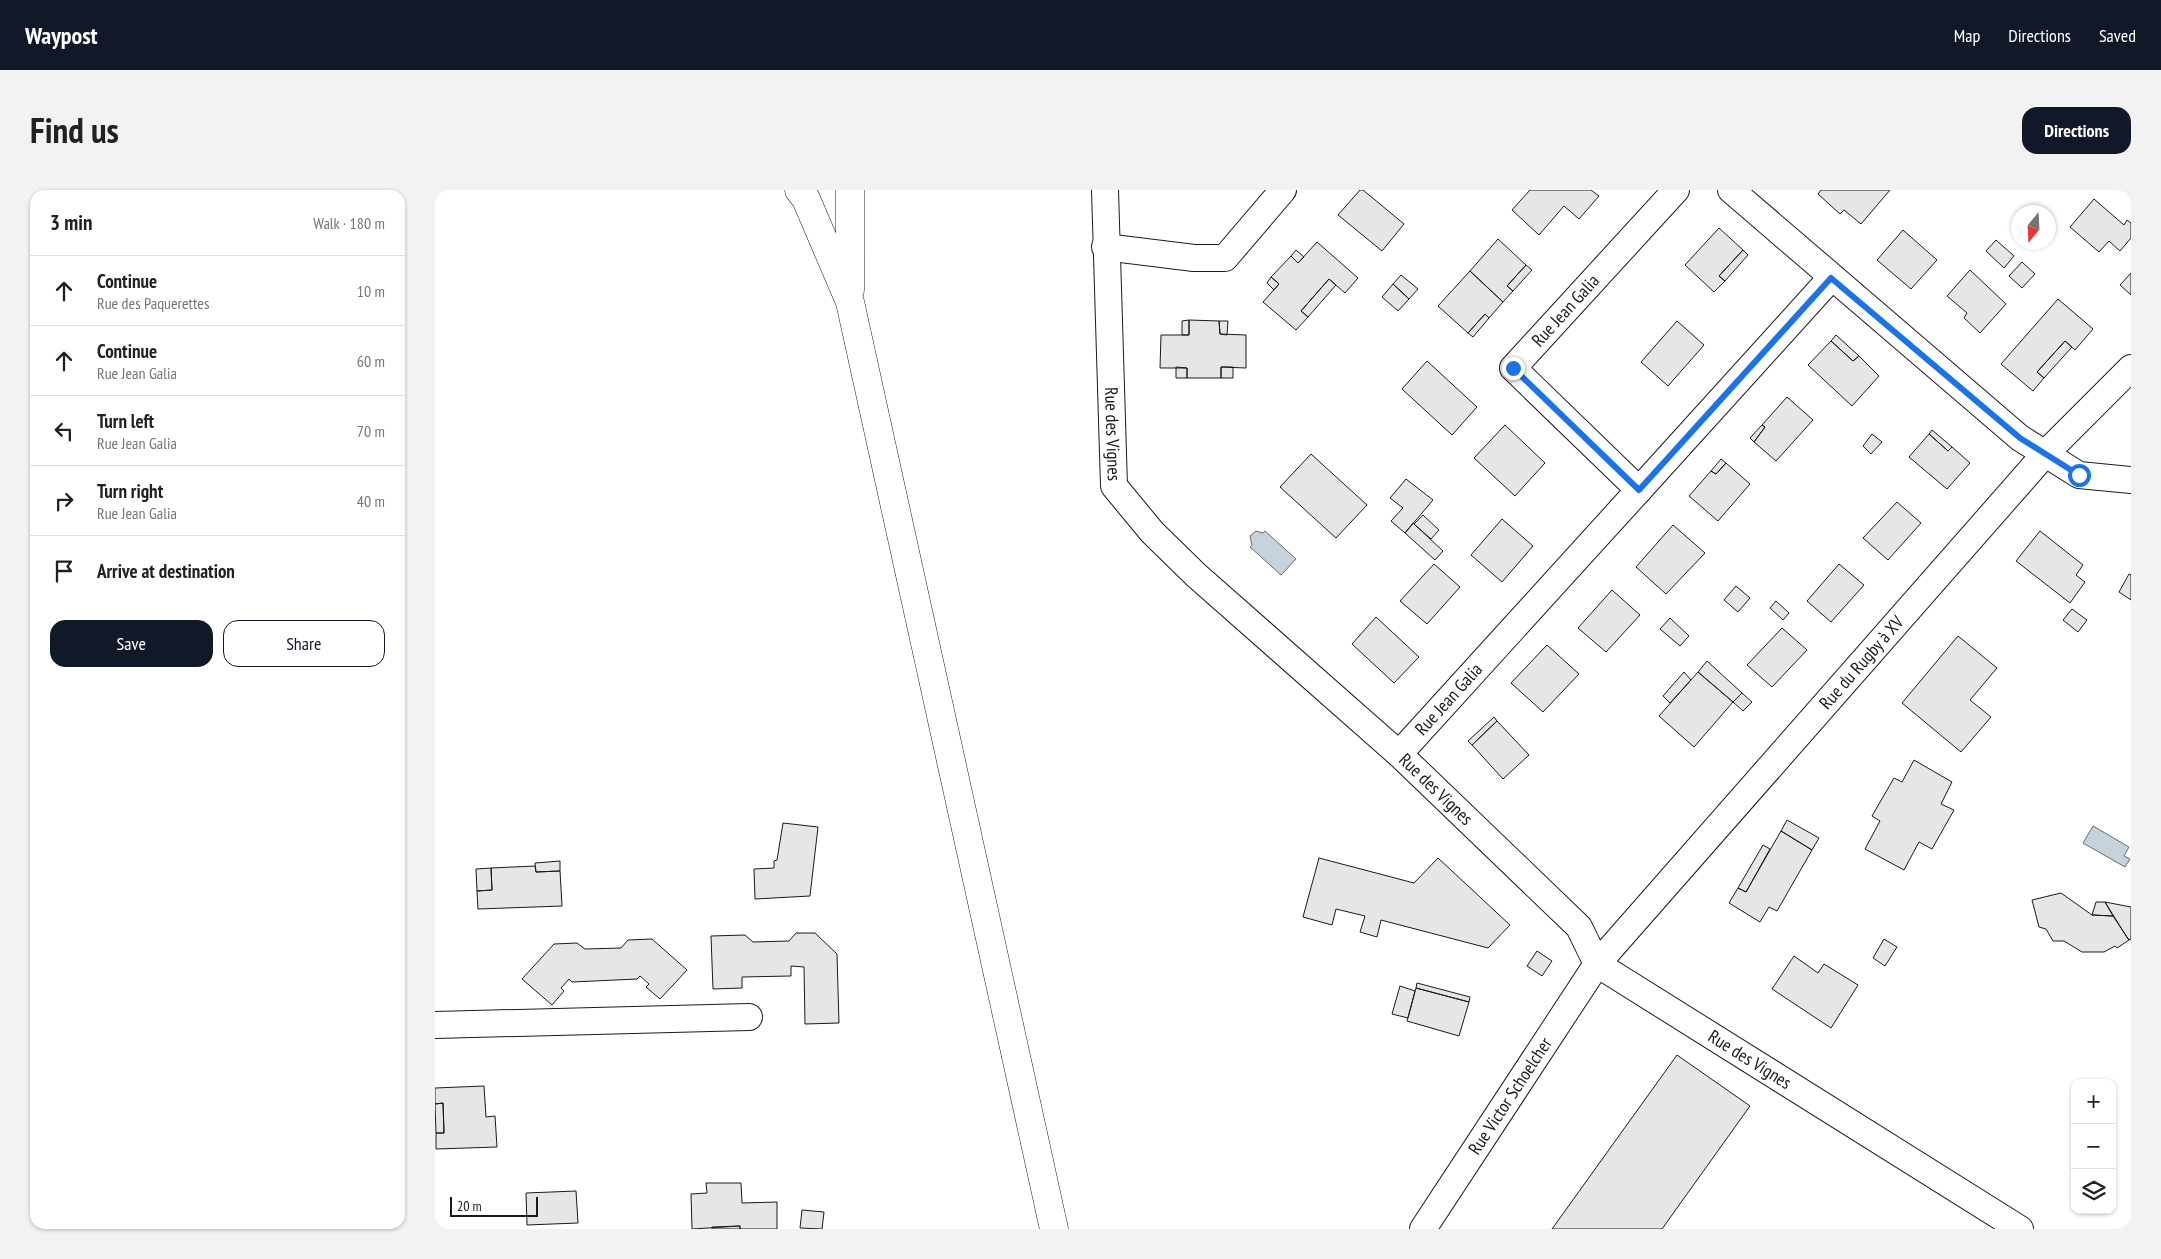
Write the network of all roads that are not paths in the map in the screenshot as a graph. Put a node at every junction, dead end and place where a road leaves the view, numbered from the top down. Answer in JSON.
{"nodes":[{"id":1,"x":799,"y":190,"type":"edge"},
{"id":2,"x":850,"y":190,"type":"edge"},
{"id":3,"x":1105,"y":190,"type":"edge"},
{"id":4,"x":1283,"y":190,"type":"edge"},
{"id":5,"x":1677,"y":190,"type":"edge"},
{"id":6,"x":1731,"y":190,"type":"edge"},
{"id":7,"x":1105,"y":248,"type":"junction"},
{"id":8,"x":1831,"y":278,"type":"junction"},
{"id":9,"x":850,"y":302,"type":"junction"},
{"id":10,"x":2131,"y":368,"type":"edge"},
{"id":11,"x":2045,"y":454,"type":"junction"},
{"id":12,"x":2131,"y":480,"type":"edge"},
{"id":13,"x":1639,"y":490,"type":"junction"},
{"id":14,"x":1399,"y":754,"type":"junction"},
{"id":15,"x":1597,"y":964,"type":"junction"},
{"id":16,"x":749,"y":1017,"type":"dead end"},
{"id":17,"x":435,"y":1025,"type":"edge"},
{"id":18,"x":1054,"y":1229,"type":"edge"},
{"id":19,"x":1423,"y":1229,"type":"edge"},
{"id":20,"x":2019,"y":1229,"type":"edge"}],
"edges":[{"from":1,"to":9,"type":"main road"},
{"from":2,"to":9,"type":"main road"},
{"from":3,"to":7,"type":"street","name":"Rue des Vignes"},
{"from":4,"to":7,"type":"street"},
{"from":5,"to":13,"type":"street","name":"Rue Jean Galia"},
{"from":6,"to":8,"type":"street"},
{"from":7,"to":14,"type":"street","name":"Rue des Vignes"},
{"from":8,"to":11,"type":"street"},
{"from":8,"to":13,"type":"street","name":"Rue Jean Galia"},
{"from":9,"to":18,"type":"main road"},
{"from":10,"to":11,"type":"street","name":"Rue du Rugby à XV"},
{"from":11,"to":12,"type":"street"},
{"from":11,"to":15,"type":"street","name":"Rue du Rugby à XV"},
{"from":13,"to":14,"type":"street","name":"Rue Jean Galia"},
{"from":14,"to":15,"type":"street","name":"Rue des Vignes"},
{"from":15,"to":19,"type":"street","name":"Rue Victor Schoelcher"},
{"from":15,"to":20,"type":"street","name":"Rue des Vignes"},
{"from":16,"to":17,"type":"street"}]}
